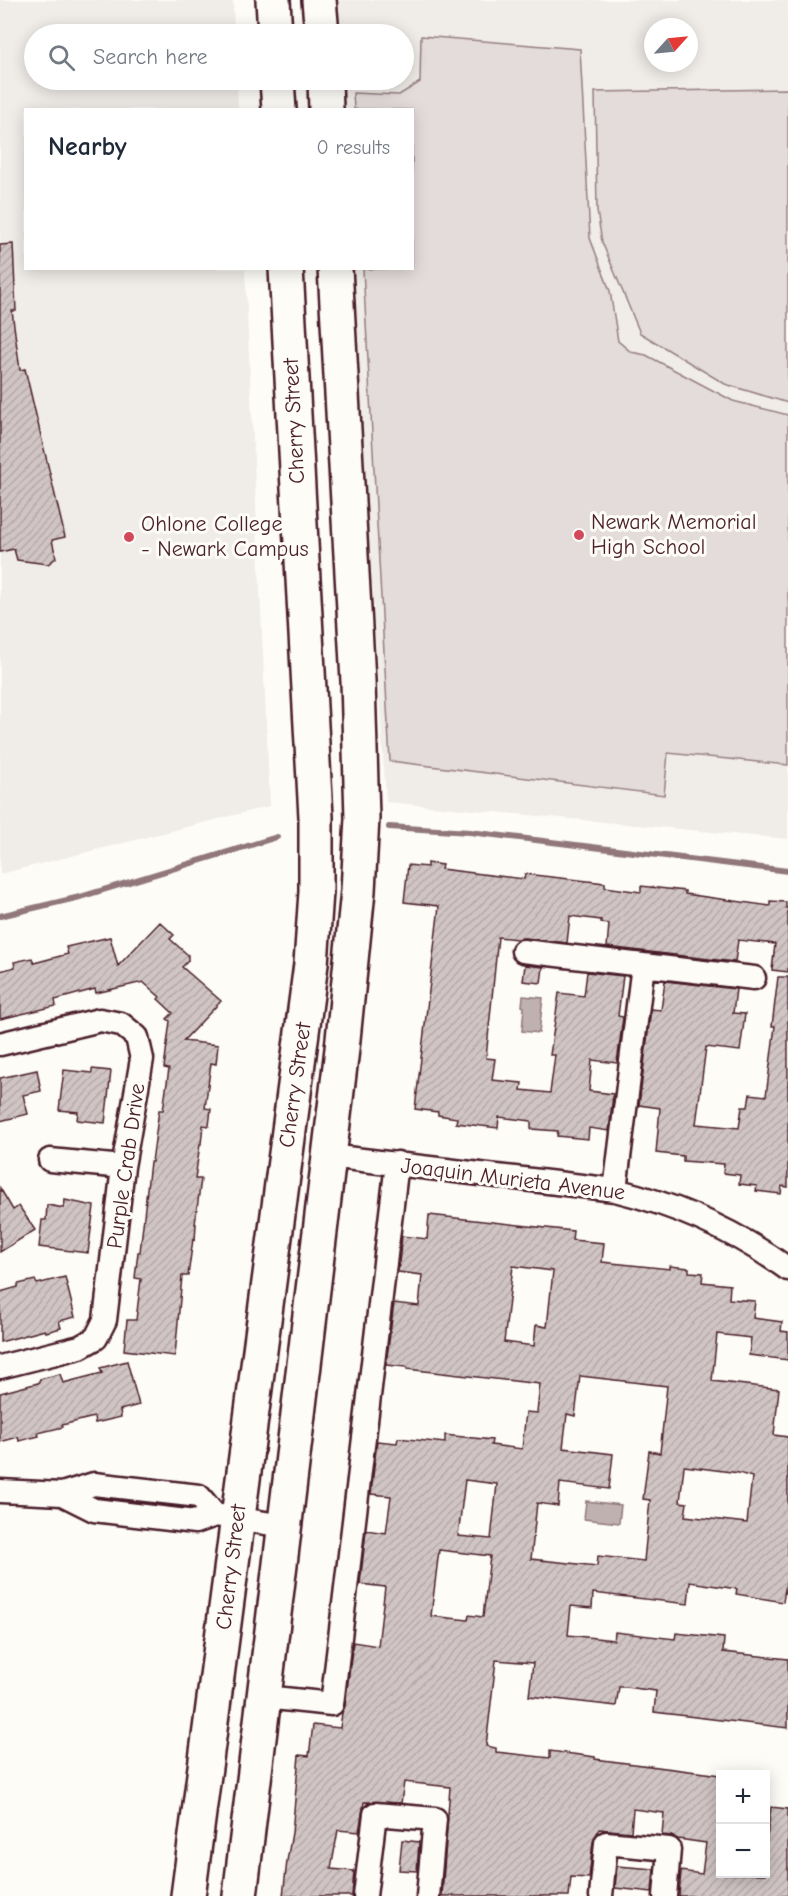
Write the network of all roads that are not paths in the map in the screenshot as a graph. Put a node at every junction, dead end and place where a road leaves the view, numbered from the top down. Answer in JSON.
{"nodes":[{"id":1,"x":273,"y":0,"type":"edge"},
{"id":2,"x":320,"y":0,"type":"edge"},
{"id":3,"x":274,"y":24,"type":"edge"},
{"id":4,"x":321,"y":24,"type":"edge"},
{"id":5,"x":278,"y":90,"type":"edge"},
{"id":6,"x":325,"y":90,"type":"edge"},
{"id":7,"x":279,"y":108,"type":"edge"},
{"id":8,"x":326,"y":108,"type":"edge"},
{"id":9,"x":286,"y":270,"type":"edge"},
{"id":10,"x":335,"y":270,"type":"edge"},
{"id":11,"x":524,"y":951,"type":"dead end"},
{"id":12,"x":311,"y":964,"type":"junction"},
{"id":13,"x":643,"y":965,"type":"junction"},
{"id":14,"x":754,"y":978,"type":"dead end"},
{"id":15,"x":0,"y":1044,"type":"edge"},
{"id":16,"x":329,"y":1156,"type":"junction"},
{"id":17,"x":50,"y":1160,"type":"dead end"},
{"id":18,"x":397,"y":1163,"type":"junction"},
{"id":19,"x":123,"y":1167,"type":"junction"},
{"id":20,"x":615,"y":1190,"type":"junction"},
{"id":21,"x":788,"y":1269,"type":"edge"},
{"id":22,"x":0,"y":1367,"type":"edge"},
{"id":23,"x":0,"y":1491,"type":"edge"},
{"id":24,"x":226,"y":1517,"type":"junction"},
{"id":25,"x":285,"y":1526,"type":"junction"},
{"id":26,"x":264,"y":1697,"type":"junction"},
{"id":27,"x":188,"y":1896,"type":"edge"},
{"id":28,"x":240,"y":1896,"type":"edge"},
{"id":29,"x":365,"y":1896,"type":"edge"},
{"id":30,"x":375,"y":1896,"type":"edge"},
{"id":31,"x":428,"y":1896,"type":"edge"},
{"id":32,"x":601,"y":1896,"type":"edge"},
{"id":33,"x":665,"y":1896,"type":"edge"}],
"edges":[{"from":1,"to":3,"type":"main road"},
{"from":2,"to":4,"type":"main road"},
{"from":5,"to":7,"type":"main road"},
{"from":6,"to":8,"type":"main road"},
{"from":9,"to":12,"type":"main road","name":"Cherry Street"},
{"from":10,"to":16,"type":"main road","name":"Cherry Street"},
{"from":11,"to":13,"type":"street"},
{"from":12,"to":16,"type":"main road"},
{"from":12,"to":24,"type":"main road","name":"Cherry Street"},
{"from":13,"to":14,"type":"street"},
{"from":13,"to":20,"type":"street"},
{"from":15,"to":19,"type":"street","name":"Purple Crab Drive"},
{"from":16,"to":18,"type":"street","name":"Joaquin Murieta Avenue"},
{"from":16,"to":25,"type":"main road","name":"Cherry Street"},
{"from":17,"to":19,"type":"street"},
{"from":18,"to":20,"type":"street","name":"Joaquin Murieta Avenue"},
{"from":18,"to":26,"type":"street"},
{"from":19,"to":22,"type":"street","name":"Purple Crab Drive"},
{"from":20,"to":21,"type":"street","name":"Joaquin Murieta Avenue"},
{"from":23,"to":24,"type":"street"},
{"from":24,"to":25,"type":"street"},
{"from":24,"to":27,"type":"main road","name":"Cherry Street"},
{"from":25,"to":26,"type":"main road","name":"Cherry Street"},
{"from":26,"to":28,"type":"main road","name":"Cherry Street"},
{"from":29,"to":30,"type":"street"},
{"from":29,"to":31,"type":"street"},
{"from":32,"to":33,"type":"street"}]}
